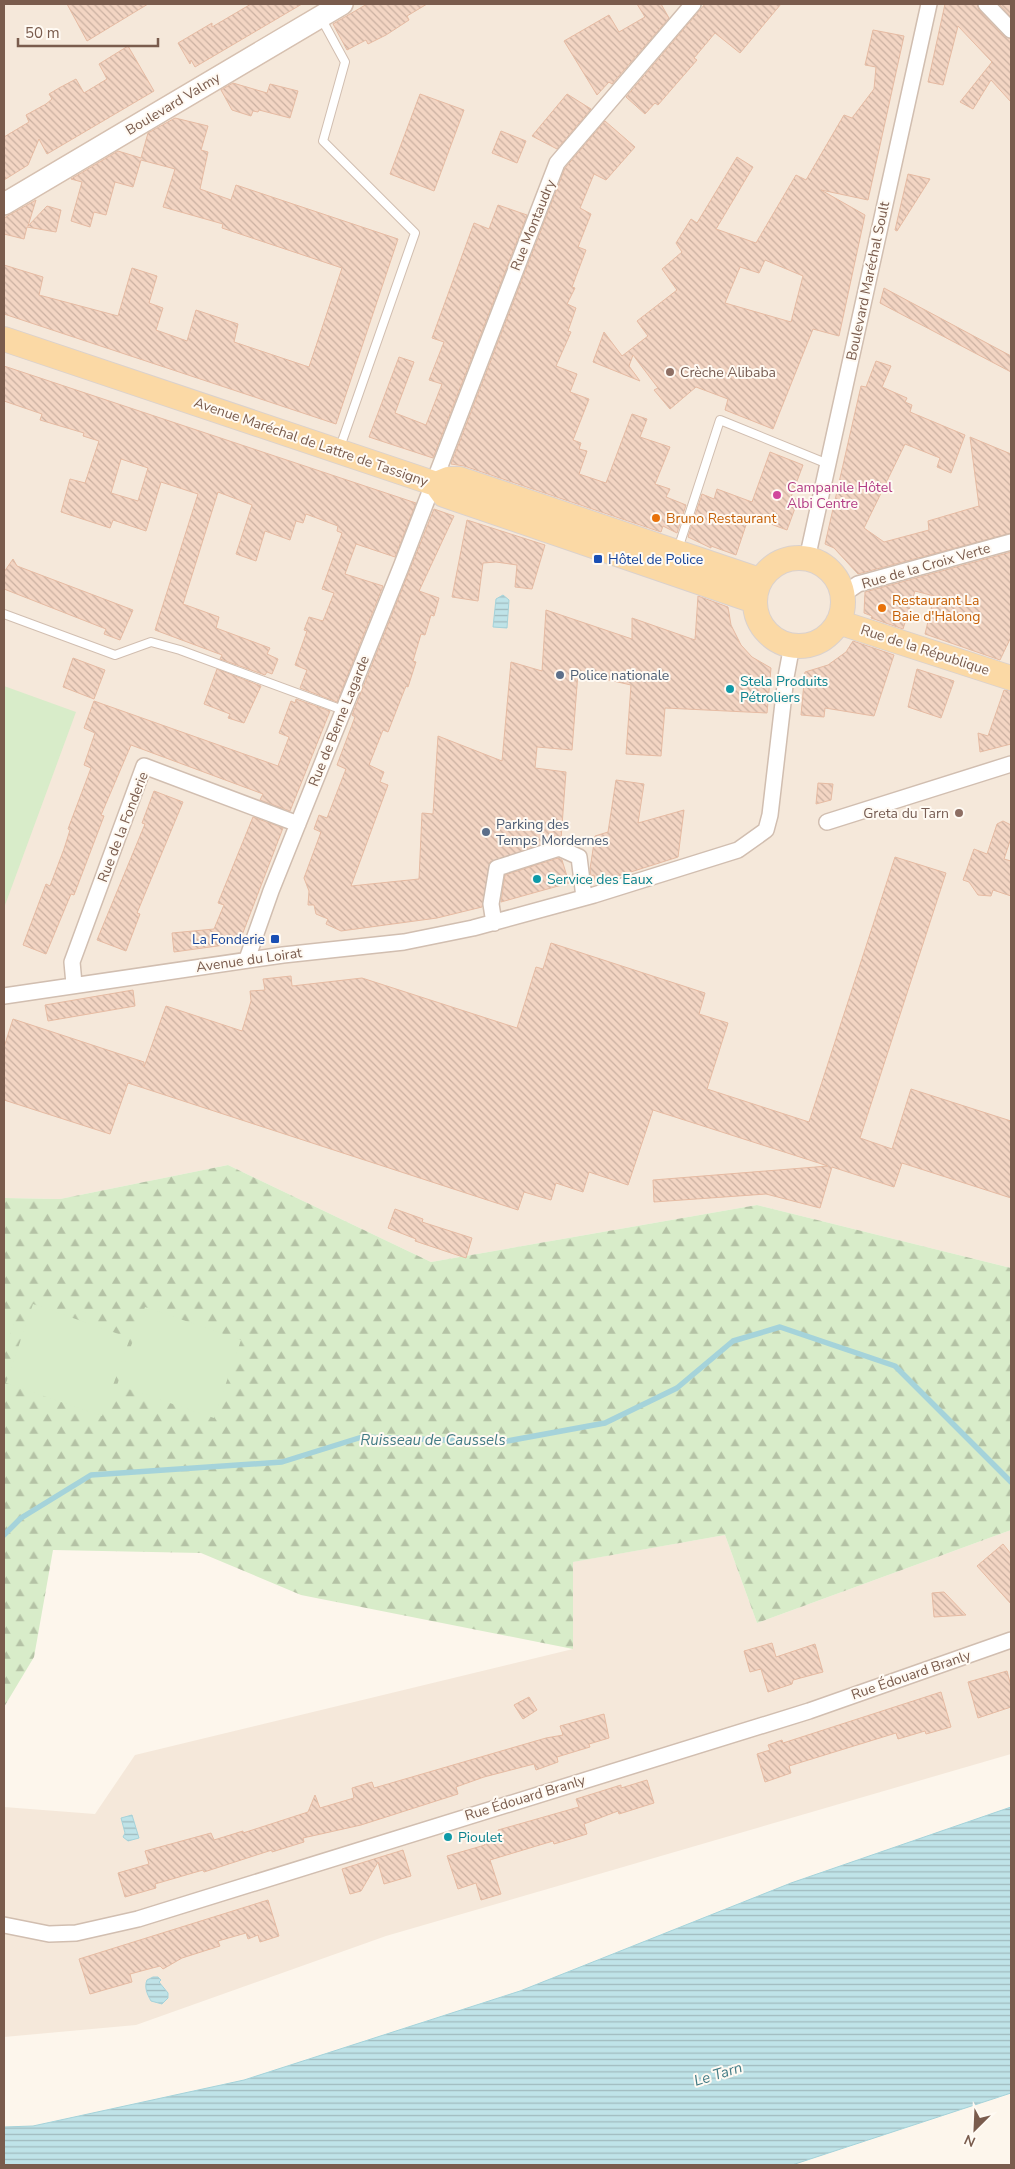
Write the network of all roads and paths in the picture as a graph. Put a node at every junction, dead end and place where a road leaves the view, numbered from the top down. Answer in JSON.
{"nodes":[{"id":1,"x":342,"y":4,"type":"edge"},
{"id":2,"x":693,"y":4,"type":"edge"},
{"id":3,"x":929,"y":4,"type":"edge"},
{"id":4,"x":986,"y":4,"type":"edge"},
{"id":5,"x":320,"y":16,"type":"junction"},
{"id":6,"x":1011,"y":30,"type":"edge"},
{"id":7,"x":4,"y":204,"type":"edge"},
{"id":8,"x":4,"y":339,"type":"edge"},
{"id":9,"x":338,"y":451,"type":"junction"},
{"id":10,"x":828,"y":464,"type":"junction"},
{"id":11,"x":434,"y":483,"type":"junction"},
{"id":12,"x":1011,"y":542,"type":"edge"},
{"id":13,"x":806,"y":558,"type":"junction"},
{"id":14,"x":674,"y":562,"type":"junction"},
{"id":15,"x":757,"y":591,"type":"junction"},
{"id":16,"x":842,"y":595,"type":"junction"},
{"id":17,"x":4,"y":614,"type":"edge"},
{"id":18,"x":838,"y":622,"type":"junction"},
{"id":19,"x":792,"y":646,"type":"junction"},
{"id":20,"x":1011,"y":678,"type":"edge"},
{"id":21,"x":343,"y":710,"type":"junction"},
{"id":22,"x":1011,"y":764,"type":"edge"},
{"id":23,"x":827,"y":822,"type":"dead end"},
{"id":24,"x":298,"y":824,"type":"junction"},
{"id":25,"x":584,"y":898,"type":"junction"},
{"id":26,"x":494,"y":923,"type":"junction"},
{"id":27,"x":248,"y":959,"type":"junction"},
{"id":28,"x":74,"y":984,"type":"junction"},
{"id":29,"x":4,"y":996,"type":"edge"},
{"id":30,"x":1011,"y":1640,"type":"edge"},
{"id":31,"x":4,"y":1926,"type":"edge"}],
"edges":[{"from":1,"to":5,"type":"main road","name":"Boulevard Valmy"},
{"from":2,"to":11,"type":"street","name":"Rue Montaudry"},
{"from":3,"to":10,"type":"street","name":"Boulevard Maréchal Soult"},
{"from":4,"to":6,"type":"street"},
{"from":5,"to":7,"type":"main road","name":"Boulevard Valmy"},
{"from":5,"to":9,"type":"lane"},
{"from":8,"to":9,"type":"main road","name":"Avenue Maréchal de Lattre de Tassigny"},
{"from":9,"to":11,"type":"main road","name":"Avenue Maréchal de Lattre de Tassigny"},
{"from":10,"to":13,"type":"street","name":"Boulevard Maréchal Soult"},
{"from":10,"to":14,"type":"lane"},
{"from":11,"to":14,"type":"main road","name":"Avenue Maréchal de Lattre de Tassigny"},
{"from":11,"to":21,"type":"street","name":"Rue de Berne Lagarde"},
{"from":12,"to":16,"type":"street","name":"Rue de la Croix Verte"},
{"from":13,"to":15,"type":"main road"},
{"from":13,"to":16,"type":"main road"},
{"from":14,"to":15,"type":"main road","name":"Avenue Maréchal de Lattre de Tassigny"},
{"from":15,"to":19,"type":"main road"},
{"from":16,"to":18,"type":"main road"},
{"from":17,"to":21,"type":"lane"},
{"from":18,"to":19,"type":"main road"},
{"from":18,"to":20,"type":"main road","name":"Rue de la République"},
{"from":19,"to":25,"type":"street","name":"Avenue du Loirat"},
{"from":21,"to":24,"type":"street","name":"Rue de Berne Lagarde"},
{"from":22,"to":23,"type":"street"},
{"from":24,"to":27,"type":"street","name":"Rue de Berne Lagarde"},
{"from":24,"to":28,"type":"street","name":"Rue de la Fonderie"},
{"from":25,"to":26,"type":"street","name":"Avenue du Loirat"},
{"from":25,"to":26,"type":"street"},
{"from":26,"to":27,"type":"street","name":"Avenue du Loirat"},
{"from":27,"to":28,"type":"street","name":"Avenue du Loirat"},
{"from":28,"to":29,"type":"street","name":"Avenue du Loirat"},
{"from":30,"to":31,"type":"street","name":"Rue Édouard Branly"}]}
